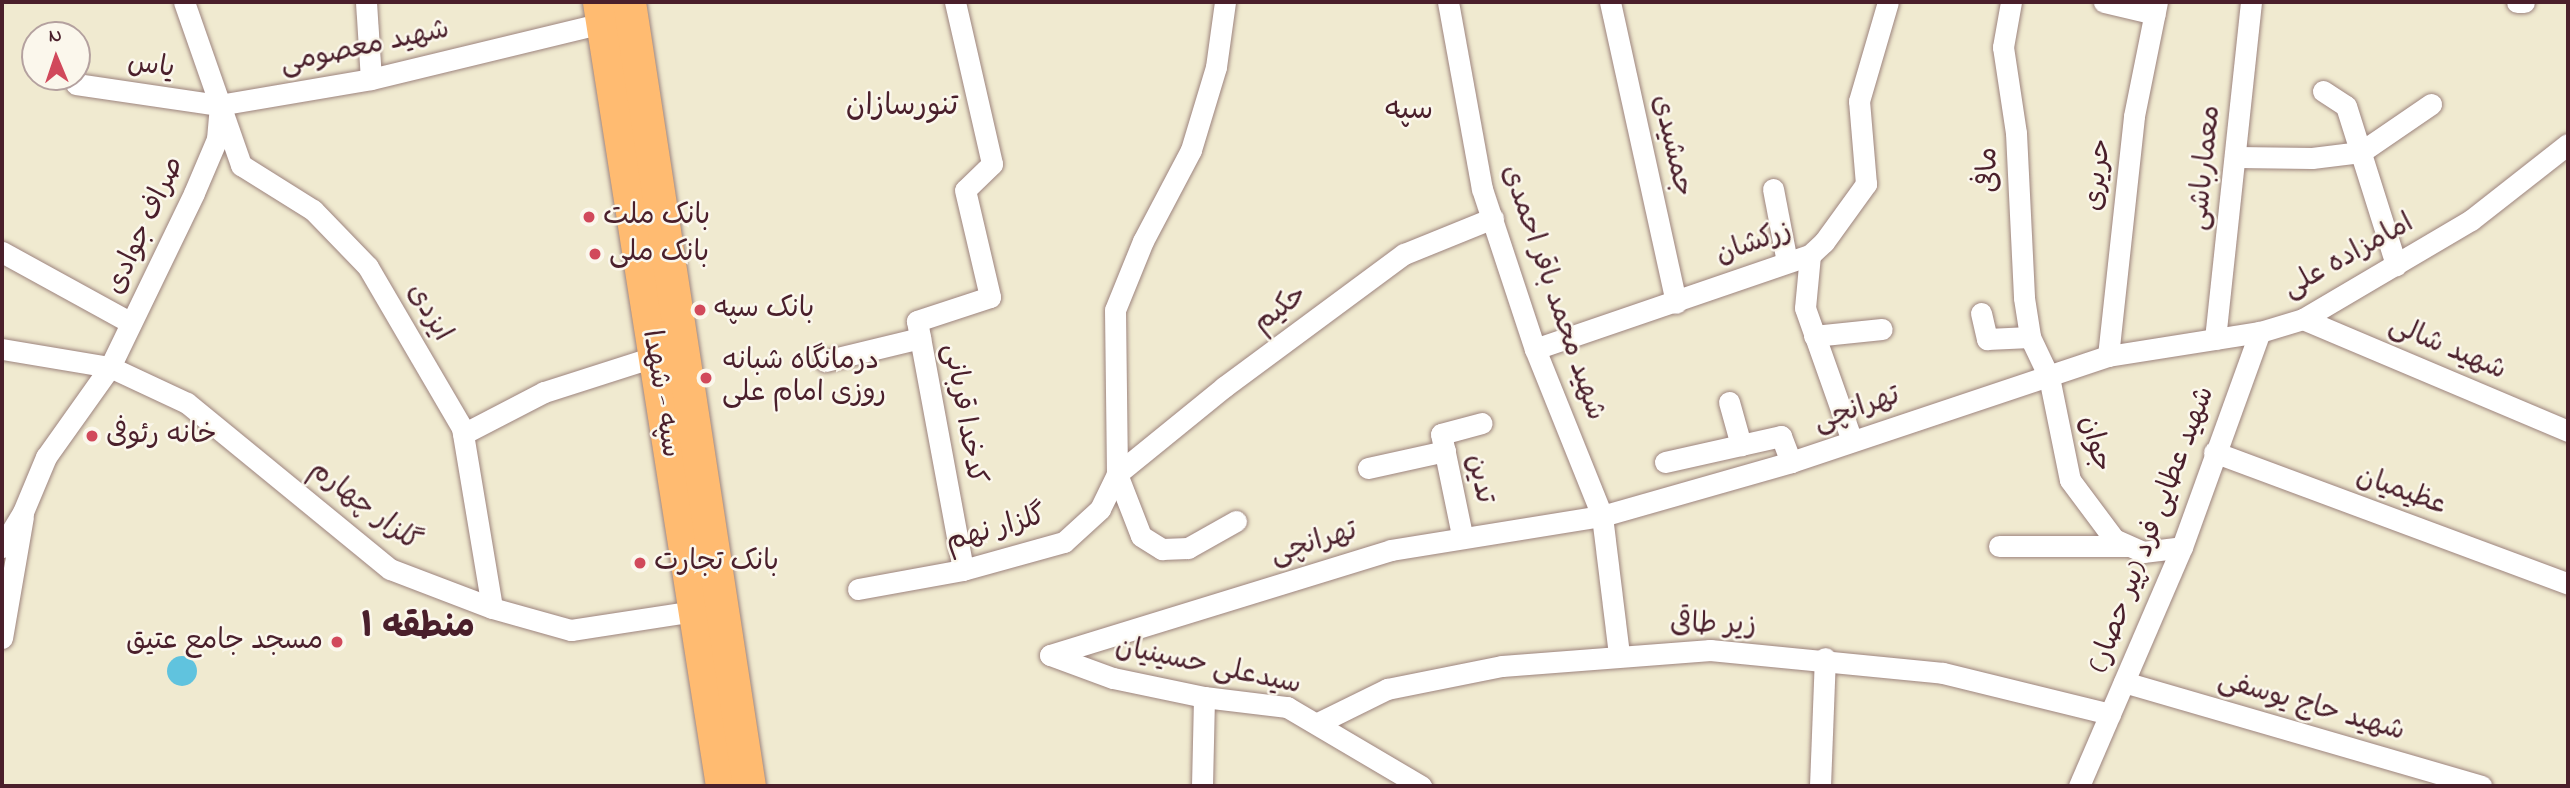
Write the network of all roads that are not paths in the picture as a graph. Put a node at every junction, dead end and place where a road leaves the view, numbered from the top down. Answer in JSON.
{"nodes":[{"id":1,"x":184,"y":2,"type":"edge"},
{"id":2,"x":366,"y":2,"type":"edge"},
{"id":3,"x":629,"y":2,"type":"edge"},
{"id":4,"x":955,"y":2,"type":"edge"},
{"id":5,"x":1225,"y":2,"type":"edge"},
{"id":6,"x":1448,"y":2,"type":"edge"},
{"id":7,"x":1610,"y":2,"type":"edge"},
{"id":8,"x":1888,"y":2,"type":"edge"},
{"id":9,"x":2011,"y":2,"type":"edge"},
{"id":10,"x":2104,"y":2,"type":"edge"},
{"id":11,"x":2251,"y":2,"type":"edge"},
{"id":12,"x":2517,"y":2,"type":"edge"},
{"id":13,"x":2524,"y":2,"type":"edge"},
{"id":14,"x":2156,"y":8,"type":"edge"},
{"id":15,"x":601,"y":13,"type":"edge"},
{"id":16,"x":371,"y":79,"type":"junction"},
{"id":17,"x":91,"y":86,"type":"edge"},
{"id":18,"x":2323,"y":91,"type":"dead end"},
{"id":19,"x":2431,"y":104,"type":"dead end"},
{"id":20,"x":219,"y":105,"type":"junction"},
{"id":21,"x":2568,"y":145,"type":"edge"},
{"id":22,"x":2361,"y":152,"type":"junction"},
{"id":23,"x":2237,"y":157,"type":"junction"},
{"id":24,"x":1773,"y":189,"type":"dead end"},
{"id":25,"x":1493,"y":218,"type":"junction"},
{"id":26,"x":2,"y":252,"type":"edge"},
{"id":27,"x":1810,"y":255,"type":"junction"},
{"id":28,"x":1787,"y":262,"type":"junction"},
{"id":29,"x":2396,"y":265,"type":"junction"},
{"id":30,"x":1676,"y":303,"type":"junction"},
{"id":31,"x":1981,"y":313,"type":"dead end"},
{"id":32,"x":2303,"y":319,"type":"junction"},
{"id":33,"x":131,"y":323,"type":"junction"},
{"id":34,"x":1882,"y":329,"type":"dead end"},
{"id":35,"x":2260,"y":332,"type":"junction"},
{"id":36,"x":1814,"y":336,"type":"junction"},
{"id":37,"x":2030,"y":337,"type":"junction"},
{"id":38,"x":920,"y":338,"type":"junction"},
{"id":39,"x":2215,"y":340,"type":"junction"},
{"id":40,"x":2,"y":349,"type":"edge"},
{"id":41,"x":1535,"y":349,"type":"junction"},
{"id":42,"x":2108,"y":356,"type":"junction"},
{"id":43,"x":654,"y":357,"type":"junction"},
{"id":44,"x":825,"y":361,"type":"dead end"},
{"id":45,"x":110,"y":367,"type":"junction"},
{"id":46,"x":2049,"y":377,"type":"junction"},
{"id":47,"x":1729,"y":402,"type":"dead end"},
{"id":48,"x":1482,"y":423,"type":"dead end"},
{"id":49,"x":2568,"y":431,"type":"edge"},
{"id":50,"x":463,"y":434,"type":"junction"},
{"id":51,"x":1852,"y":441,"type":"junction"},
{"id":52,"x":1741,"y":444,"type":"junction"},
{"id":53,"x":1445,"y":451,"type":"junction"},
{"id":54,"x":2214,"y":452,"type":"junction"},
{"id":55,"x":1665,"y":462,"type":"dead end"},
{"id":56,"x":1791,"y":463,"type":"junction"},
{"id":57,"x":1368,"y":468,"type":"dead end"},
{"id":58,"x":1117,"y":474,"type":"junction"},
{"id":59,"x":23,"y":512,"type":"junction"},
{"id":60,"x":1602,"y":516,"type":"junction"},
{"id":61,"x":1236,"y":521,"type":"dead end"},
{"id":62,"x":1462,"y":535,"type":"junction"},
{"id":63,"x":1999,"y":545,"type":"dead end"},
{"id":64,"x":2,"y":547,"type":"edge"},
{"id":65,"x":2130,"y":547,"type":"junction"},
{"id":66,"x":2182,"y":547,"type":"junction"},
{"id":67,"x":963,"y":570,"type":"junction"},
{"id":68,"x":2568,"y":583,"type":"edge"},
{"id":69,"x":858,"y":589,"type":"dead end"},
{"id":70,"x":492,"y":607,"type":"junction"},
{"id":71,"x":694,"y":611,"type":"junction"},
{"id":72,"x":2,"y":638,"type":"edge"},
{"id":73,"x":1050,"y":655,"type":"joint"},
{"id":74,"x":1619,"y":655,"type":"junction"},
{"id":75,"x":1825,"y":658,"type":"junction"},
{"id":76,"x":2124,"y":681,"type":"junction"},
{"id":77,"x":1204,"y":697,"type":"junction"},
{"id":78,"x":2110,"y":715,"type":"junction"},
{"id":79,"x":1320,"y":722,"type":"junction"},
{"id":80,"x":2087,"y":784,"type":"edge"},
{"id":81,"x":722,"y":786,"type":"edge"},
{"id":82,"x":749,"y":786,"type":"edge"},
{"id":83,"x":1202,"y":786,"type":"edge"},
{"id":84,"x":1421,"y":786,"type":"edge"},
{"id":85,"x":1820,"y":786,"type":"edge"},
{"id":86,"x":2481,"y":786,"type":"edge"}],
"edges":[{"from":1,"to":20,"type":"street","name":"ایزدی"},
{"from":2,"to":16,"type":"street"},
{"from":3,"to":82,"type":"main road","name":"سپه - شهدا"},
{"from":4,"to":38,"type":"street","name":"کدخدا قربانی"},
{"from":5,"to":58,"type":"street"},
{"from":6,"to":25,"type":"street","name":"شهید محمد باقر احمدی"},
{"from":7,"to":30,"type":"street","name":"جمشیدی"},
{"from":8,"to":27,"type":"street","name":"زرکشان"},
{"from":9,"to":37,"type":"street","name":"مافی"},
{"from":10,"to":14,"type":"street"},
{"from":11,"to":23,"type":"street","name":"معمارباشی"},
{"from":12,"to":13,"type":"street"},
{"from":14,"to":42,"type":"street","name":"حریری"},
{"from":15,"to":16,"type":"street","name":"شهید معصومی"},
{"from":15,"to":43,"type":"main road","name":"سپه - شهدا"},
{"from":16,"to":20,"type":"street","name":"شهید معصومی"},
{"from":17,"to":20,"type":"street","name":"یاس"},
{"from":18,"to":22,"type":"street"},
{"from":19,"to":22,"type":"street"},
{"from":20,"to":33,"type":"street","name":"صراف جوادی"},
{"from":20,"to":50,"type":"street","name":"ایزدی"},
{"from":21,"to":29,"type":"street","name":"امامزاده علی"},
{"from":22,"to":23,"type":"street"},
{"from":22,"to":29,"type":"street"},
{"from":23,"to":39,"type":"street","name":"معمارباشی"},
{"from":24,"to":28,"type":"street"},
{"from":25,"to":41,"type":"street","name":"شهید محمد باقر احمدی"},
{"from":25,"to":58,"type":"street","name":"حکیم"},
{"from":26,"to":33,"type":"street"},
{"from":27,"to":28,"type":"street","name":"زرکشان"},
{"from":27,"to":36,"type":"street"},
{"from":28,"to":30,"type":"street","name":"زرکشان"},
{"from":29,"to":32,"type":"street","name":"امامزاده علی"},
{"from":30,"to":41,"type":"street","name":"زرکشان"},
{"from":31,"to":37,"type":"street"},
{"from":32,"to":35,"type":"street","name":"امامزاده علی"},
{"from":32,"to":49,"type":"street","name":"شهید شالی"},
{"from":33,"to":45,"type":"street","name":"صراف جوادی"},
{"from":34,"to":36,"type":"street"},
{"from":35,"to":39,"type":"street","name":"امامزاده علی"},
{"from":35,"to":54,"type":"street","name":"شهید عطایی فرد (پیر حصار)"},
{"from":36,"to":51,"type":"street"},
{"from":37,"to":46,"type":"street","name":"مافی"},
{"from":38,"to":44,"type":"street"},
{"from":38,"to":67,"type":"street","name":"کدخدا قربانی"},
{"from":39,"to":42,"type":"street","name":"امامزاده علی"},
{"from":40,"to":45,"type":"street","name":"گلزار چهارم"},
{"from":41,"to":60,"type":"street","name":"شهید محمد باقر احمدی"},
{"from":42,"to":46,"type":"street","name":"امامزاده علی"},
{"from":43,"to":50,"type":"street"},
{"from":43,"to":71,"type":"main road","name":"سپه - شهدا"},
{"from":45,"to":59,"type":"street","name":"صراف جوادی"},
{"from":45,"to":70,"type":"street","name":"گلزار چهارم"},
{"from":46,"to":51,"type":"street","name":"تهرانچی"},
{"from":46,"to":65,"type":"street","name":"جوان"},
{"from":47,"to":52,"type":"street"},
{"from":48,"to":53,"type":"street","name":"تدین"},
{"from":50,"to":70,"type":"street","name":"ایزدی"},
{"from":51,"to":56,"type":"street","name":"تهرانچی"},
{"from":52,"to":55,"type":"street"},
{"from":52,"to":56,"type":"street"},
{"from":53,"to":57,"type":"street"},
{"from":53,"to":62,"type":"street","name":"تدین"},
{"from":54,"to":66,"type":"street","name":"شهید عطایی فرد (پیر حصار)"},
{"from":54,"to":68,"type":"street","name":"عظیمیان"},
{"from":56,"to":60,"type":"street","name":"تهرانچی"},
{"from":58,"to":61,"type":"street"},
{"from":58,"to":67,"type":"street","name":"گلزار نهم"},
{"from":59,"to":64,"type":"street"},
{"from":59,"to":72,"type":"street"},
{"from":60,"to":62,"type":"street","name":"تهرانچی"},
{"from":60,"to":74,"type":"street"},
{"from":62,"to":73,"type":"street","name":"تهرانچی"},
{"from":63,"to":65,"type":"street"},
{"from":65,"to":66,"type":"street"},
{"from":66,"to":76,"type":"street","name":"شهید عطایی فرد (پیر حصار)"},
{"from":67,"to":69,"type":"street","name":"گلزار نهم"},
{"from":70,"to":71,"type":"street","name":"گلزار چهارم"},
{"from":71,"to":81,"type":"main road","name":"سپه - شهدا"},
{"from":73,"to":77,"type":"street","name":"سیدعلی حسینیان"},
{"from":74,"to":75,"type":"street","name":"زیر طاقی"},
{"from":74,"to":79,"type":"street","name":"زیر طاقی"},
{"from":75,"to":78,"type":"street","name":"زیر طاقی"},
{"from":75,"to":85,"type":"street"},
{"from":76,"to":78,"type":"street","name":"شهید عطایی فرد (پیر حصار)"},
{"from":76,"to":86,"type":"street","name":"شهید حاج یوسفی"},
{"from":77,"to":79,"type":"street","name":"سیدعلی حسینیان"},
{"from":77,"to":83,"type":"street"},
{"from":78,"to":80,"type":"street","name":"شهید عطایی فرد (پیر حصار)"},
{"from":79,"to":84,"type":"street","name":"سیدعلی حسینیان"}]}
